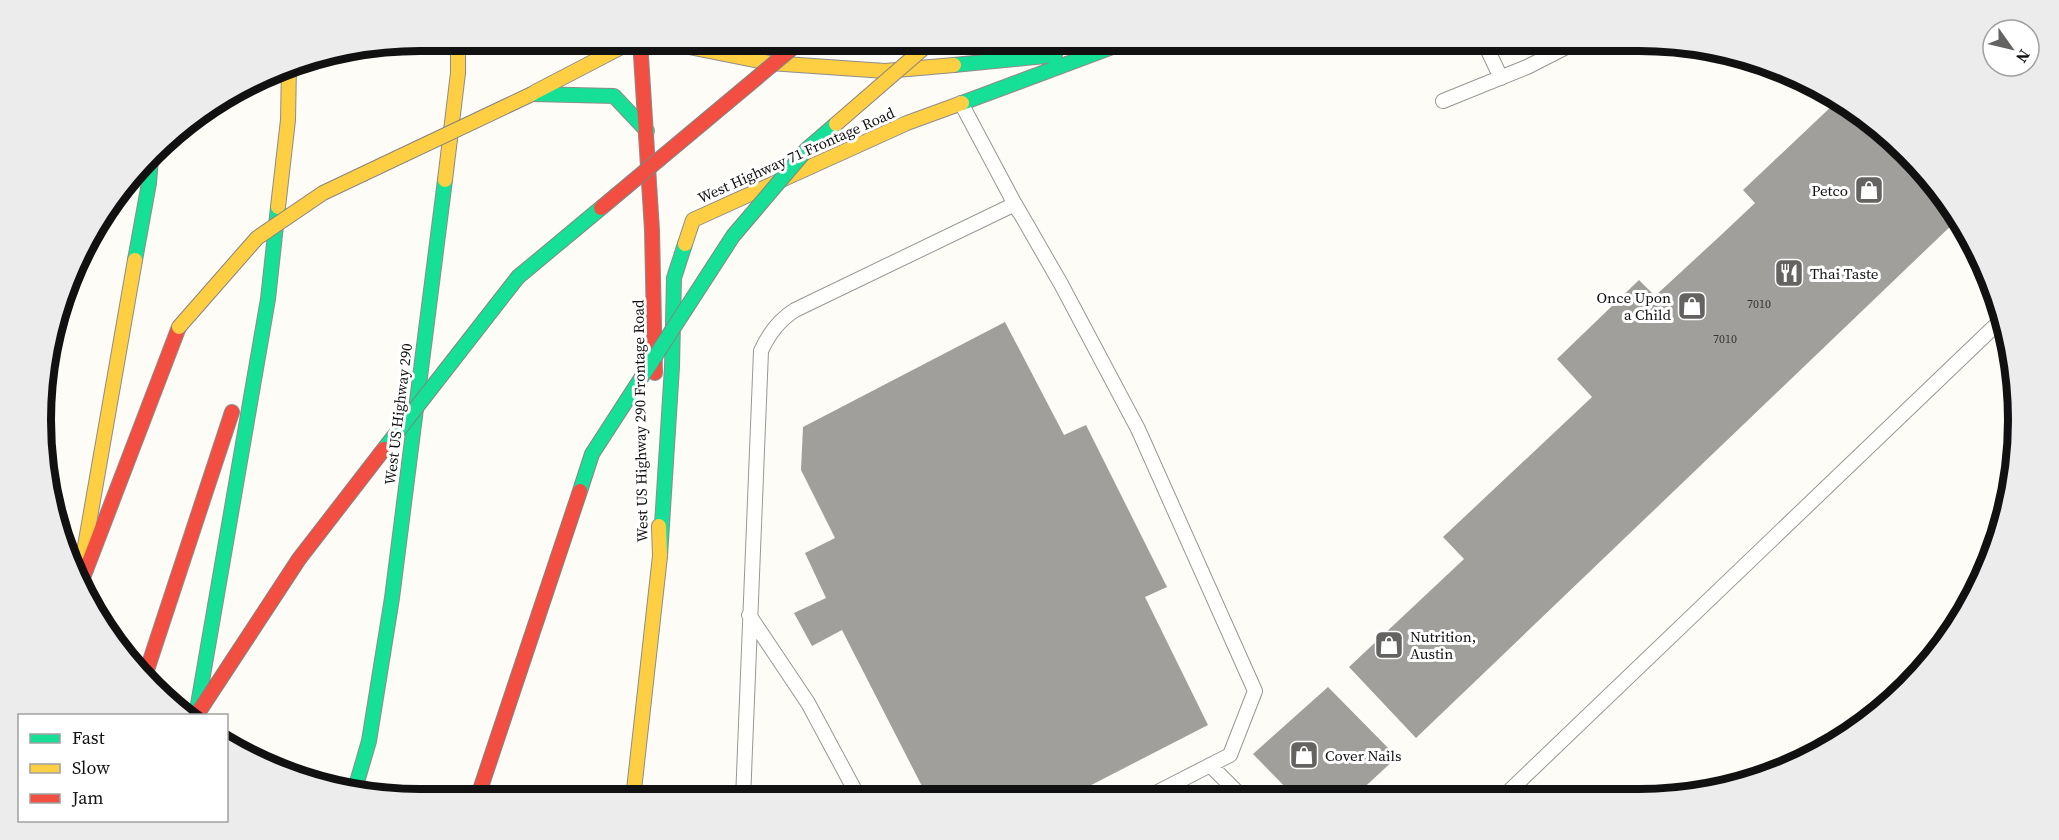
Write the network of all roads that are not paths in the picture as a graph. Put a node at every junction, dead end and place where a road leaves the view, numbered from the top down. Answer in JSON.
{"nodes":[{"id":1,"x":458,"y":51,"type":"edge"},
{"id":2,"x":614,"y":51,"type":"edge"},
{"id":3,"x":641,"y":51,"type":"edge"},
{"id":4,"x":709,"y":51,"type":"edge"},
{"id":5,"x":789,"y":51,"type":"edge"},
{"id":6,"x":920,"y":51,"type":"edge"},
{"id":7,"x":1099,"y":51,"type":"joint"},
{"id":8,"x":1488,"y":51,"type":"edge"},
{"id":9,"x":1558,"y":51,"type":"edge"},
{"id":10,"x":289,"y":75,"type":"edge"},
{"id":11,"x":1501,"y":78,"type":"junction"},
{"id":12,"x":532,"y":94,"type":"junction"},
{"id":13,"x":1443,"y":101,"type":"dead end"},
{"id":14,"x":961,"y":103,"type":"junction"},
{"id":15,"x":646,"y":131,"type":"junction"},
{"id":16,"x":150,"y":169,"type":"edge"},
{"id":17,"x":1023,"y":219,"type":"junction"},
{"id":18,"x":268,"y":299,"type":"junction"},
{"id":19,"x":1995,"y":326,"type":"edge"},
{"id":20,"x":656,"y":381,"type":"dead end"},
{"id":21,"x":656,"y":404,"type":"dead end"},
{"id":22,"x":660,"y":556,"type":"junction"},
{"id":23,"x":82,"y":568,"type":"edge"},
{"id":24,"x":85,"y":573,"type":"edge"},
{"id":25,"x":749,"y":615,"type":"junction"},
{"id":26,"x":148,"y":668,"type":"edge"},
{"id":27,"x":196,"y":714,"type":"edge"},
{"id":28,"x":197,"y":714,"type":"edge"},
{"id":29,"x":1209,"y":765,"type":"junction"},
{"id":30,"x":357,"y":783,"type":"edge"},
{"id":31,"x":480,"y":789,"type":"edge"},
{"id":32,"x":634,"y":789,"type":"edge"},
{"id":33,"x":743,"y":789,"type":"edge"},
{"id":34,"x":854,"y":789,"type":"edge"},
{"id":35,"x":1163,"y":789,"type":"edge"},
{"id":36,"x":1234,"y":789,"type":"edge"},
{"id":37,"x":1511,"y":789,"type":"edge"}],
"edges":[{"from":1,"to":30,"type":"main road","name":"West US Highway 290"},
{"from":2,"to":12,"type":"main road"},
{"from":3,"to":15,"type":"main road","name":"West US Highway 290 Frontage Road"},
{"from":4,"to":7,"type":"main road"},
{"from":5,"to":28,"type":"main road","bridge":true},
{"from":6,"to":31,"type":"main road","bridge":true},
{"from":7,"to":14,"type":"main road","name":"West Highway 71 Frontage Road"},
{"from":8,"to":11,"type":"lane"},
{"from":9,"to":11,"type":"lane"},
{"from":10,"to":18,"type":"main road"},
{"from":11,"to":13,"type":"lane"},
{"from":12,"to":15,"type":"main road"},
{"from":12,"to":24,"type":"main road","bridge":true},
{"from":14,"to":17,"type":"lane"},
{"from":14,"to":22,"type":"main road","name":"West Highway 71 Frontage Road"},
{"from":15,"to":20,"type":"main road","name":"West US Highway 290 Frontage Road"},
{"from":16,"to":23,"type":"main road"},
{"from":17,"to":25,"type":"lane"},
{"from":17,"to":29,"type":"lane"},
{"from":18,"to":26,"type":"main road"},
{"from":18,"to":27,"type":"main road"},
{"from":19,"to":37,"type":"lane"},
{"from":21,"to":22,"type":"main road","name":"West US Highway 290 Frontage Road"},
{"from":22,"to":32,"type":"main road","name":"West US Highway 290 Frontage Road"},
{"from":25,"to":33,"type":"lane"},
{"from":25,"to":34,"type":"lane"},
{"from":29,"to":35,"type":"lane"},
{"from":29,"to":36,"type":"lane"}]}
